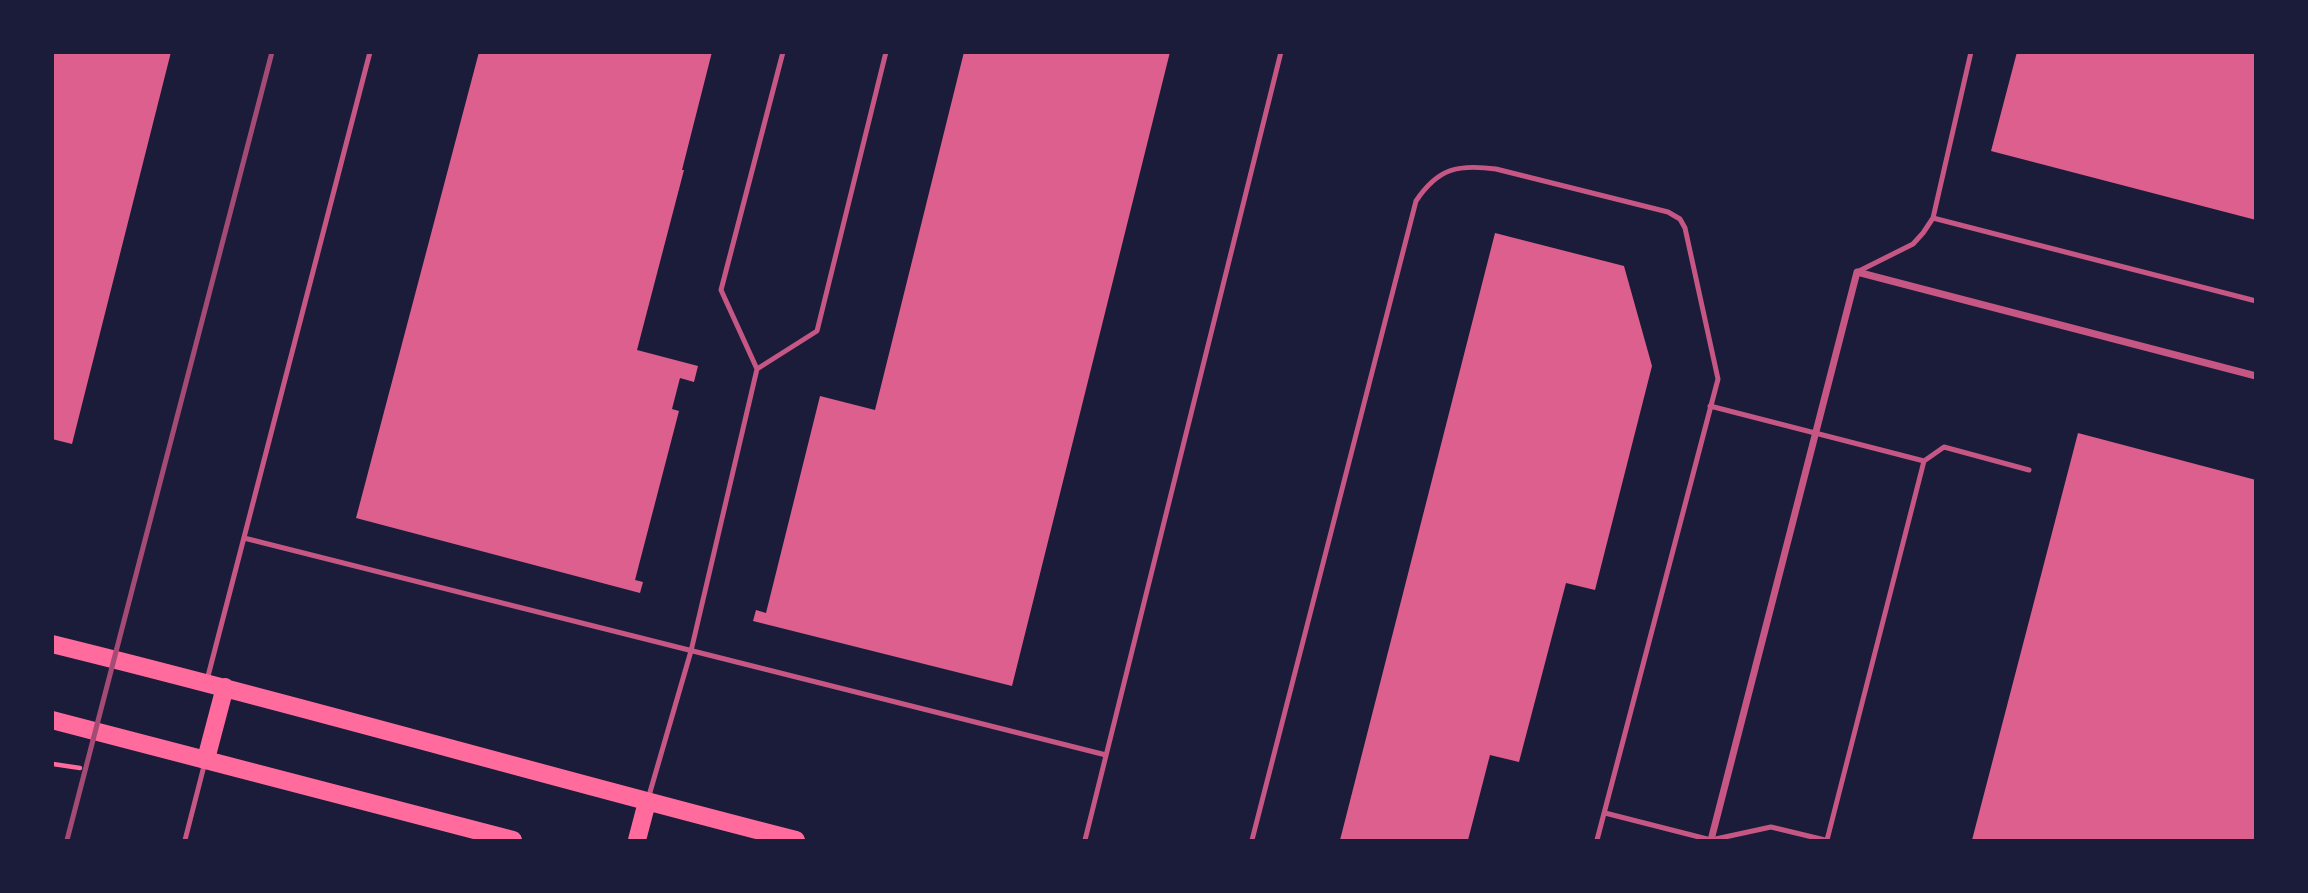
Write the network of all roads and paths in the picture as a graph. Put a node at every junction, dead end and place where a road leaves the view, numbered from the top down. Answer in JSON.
{"nodes":[{"id":1,"x":370,"y":52,"type":"edge"},
{"id":2,"x":783,"y":52,"type":"edge"},
{"id":3,"x":886,"y":52,"type":"edge"},
{"id":4,"x":1281,"y":52,"type":"edge"},
{"id":5,"x":1971,"y":52,"type":"edge"},
{"id":6,"x":1933,"y":218,"type":"junction"},
{"id":7,"x":1857,"y":272,"type":"junction"},
{"id":8,"x":2256,"y":301,"type":"edge"},
{"id":9,"x":757,"y":369,"type":"junction"},
{"id":10,"x":2256,"y":376,"type":"edge"},
{"id":11,"x":1710,"y":406,"type":"junction"},
{"id":12,"x":1816,"y":434,"type":"junction"},
{"id":13,"x":1924,"y":461,"type":"junction"},
{"id":14,"x":2029,"y":470,"type":"dead end"},
{"id":15,"x":244,"y":538,"type":"junction"},
{"id":16,"x":52,"y":644,"type":"edge"},
{"id":17,"x":691,"y":651,"type":"junction"},
{"id":18,"x":207,"y":681,"type":"junction"},
{"id":19,"x":225,"y":687,"type":"junction"},
{"id":20,"x":52,"y":720,"type":"edge"},
{"id":21,"x":1106,"y":755,"type":"junction"},
{"id":22,"x":206,"y":759,"type":"junction"},
{"id":23,"x":53,"y":764,"type":"edge"},
{"id":24,"x":80,"y":768,"type":"dead end"},
{"id":25,"x":647,"y":802,"type":"junction"},
{"id":26,"x":1605,"y":813,"type":"junction"},
{"id":27,"x":1711,"y":840,"type":"edge"},
{"id":28,"x":185,"y":841,"type":"edge"},
{"id":29,"x":513,"y":841,"type":"edge"},
{"id":30,"x":637,"y":841,"type":"edge"},
{"id":31,"x":796,"y":841,"type":"edge"},
{"id":32,"x":1085,"y":841,"type":"edge"},
{"id":33,"x":1252,"y":841,"type":"edge"},
{"id":34,"x":1597,"y":841,"type":"edge"},
{"id":35,"x":1826,"y":841,"type":"edge"}],
"edges":[{"from":1,"to":15,"type":"lane"},
{"from":2,"to":9,"type":"lane"},
{"from":3,"to":9,"type":"lane"},
{"from":4,"to":21,"type":"lane"},
{"from":5,"to":6,"type":"lane"},
{"from":6,"to":7,"type":"lane"},
{"from":6,"to":8,"type":"lane"},
{"from":7,"to":10,"type":"street"},
{"from":7,"to":12,"type":"street"},
{"from":9,"to":17,"type":"lane"},
{"from":11,"to":12,"type":"lane"},
{"from":11,"to":26,"type":"lane"},
{"from":11,"to":33,"type":"lane"},
{"from":12,"to":13,"type":"lane"},
{"from":12,"to":27,"type":"street"},
{"from":13,"to":14,"type":"lane"},
{"from":13,"to":35,"type":"lane"},
{"from":15,"to":17,"type":"lane"},
{"from":15,"to":18,"type":"lane"},
{"from":16,"to":18,"type":"main road"},
{"from":17,"to":21,"type":"lane"},
{"from":17,"to":25,"type":"lane"},
{"from":18,"to":19,"type":"main road"},
{"from":19,"to":22,"type":"main road"},
{"from":19,"to":25,"type":"main road"},
{"from":20,"to":22,"type":"main road"},
{"from":21,"to":32,"type":"lane"},
{"from":22,"to":28,"type":"lane"},
{"from":22,"to":29,"type":"main road"},
{"from":23,"to":24,"type":"path"},
{"from":25,"to":30,"type":"main road"},
{"from":25,"to":31,"type":"main road"},
{"from":26,"to":27,"type":"lane"},
{"from":26,"to":34,"type":"lane"},
{"from":27,"to":35,"type":"lane"}]}
